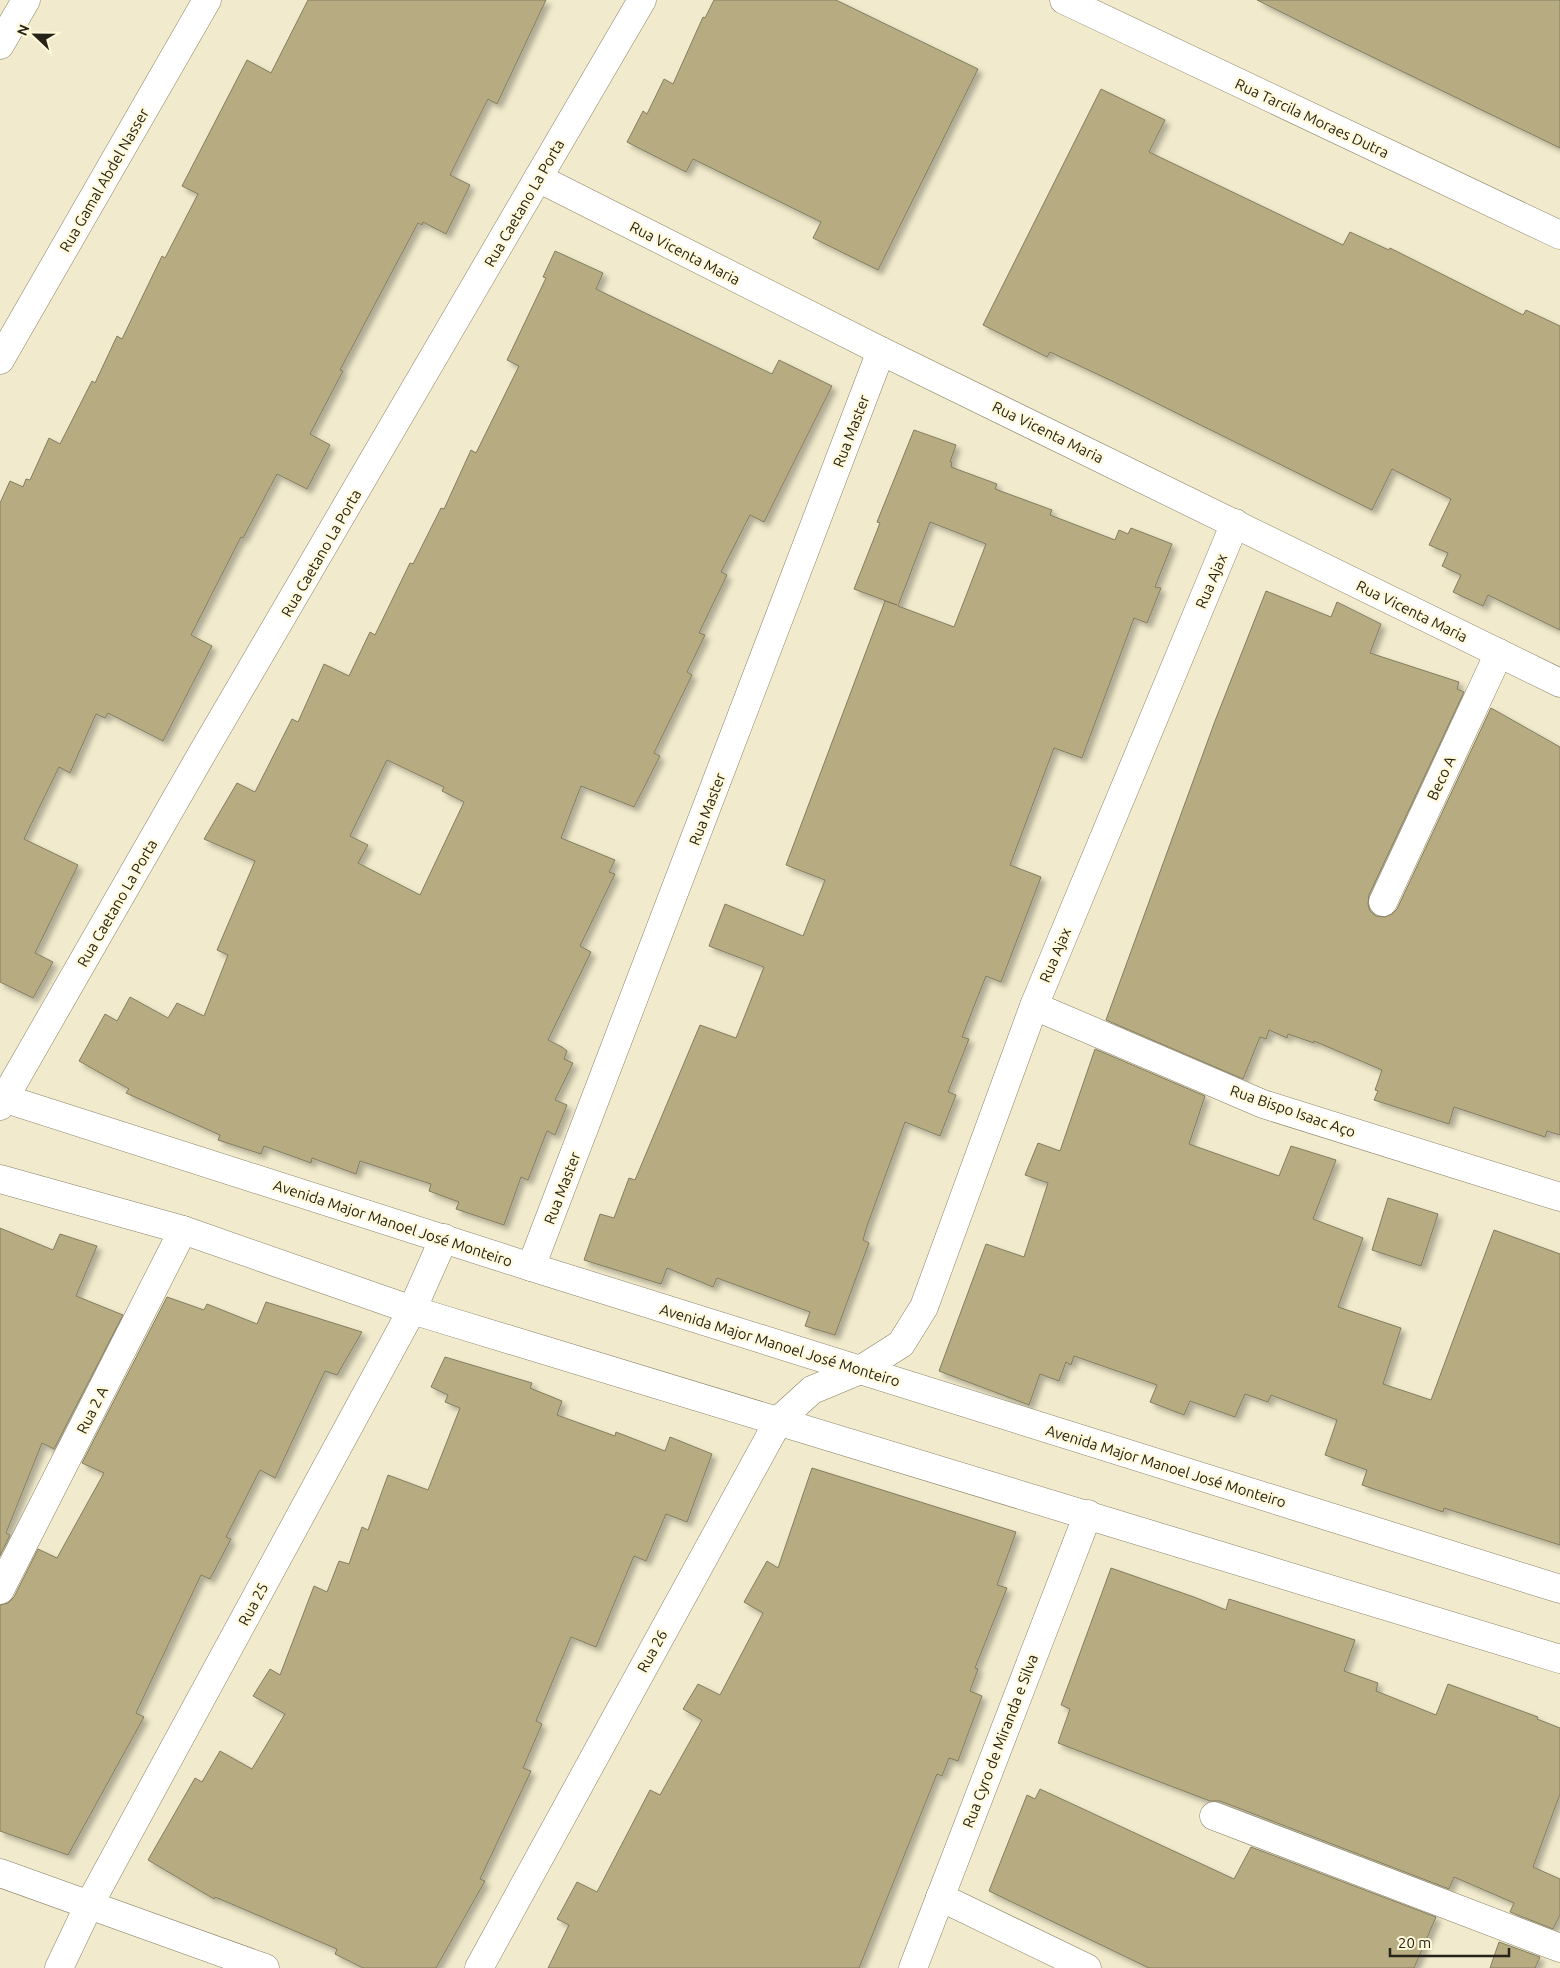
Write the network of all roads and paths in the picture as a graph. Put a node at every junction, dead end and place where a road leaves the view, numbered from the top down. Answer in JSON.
{"nodes":[{"id":1,"x":26,"y":0,"type":"edge"},
{"id":2,"x":207,"y":0,"type":"edge"},
{"id":3,"x":642,"y":0,"type":"edge"},
{"id":4,"x":1064,"y":0,"type":"edge"},
{"id":5,"x":0,"y":45,"type":"edge"},
{"id":6,"x":538,"y":178,"type":"junction"},
{"id":7,"x":1560,"y":235,"type":"edge"},
{"id":8,"x":881,"y":351,"type":"junction"},
{"id":9,"x":0,"y":360,"type":"edge"},
{"id":10,"x":1235,"y":523,"type":"junction"},
{"id":11,"x":1499,"y":653,"type":"junction"},
{"id":12,"x":1560,"y":683,"type":"edge"},
{"id":13,"x":1383,"y":902,"type":"dead end"},
{"id":14,"x":1034,"y":1006,"type":"junction"},
{"id":15,"x":1,"y":1100,"type":"edge"},
{"id":16,"x":0,"y":1179,"type":"edge"},
{"id":17,"x":1560,"y":1198,"type":"edge"},
{"id":18,"x":183,"y":1230,"type":"junction"},
{"id":19,"x":444,"y":1238,"type":"junction"},
{"id":20,"x":532,"y":1267,"type":"junction"},
{"id":21,"x":412,"y":1310,"type":"junction"},
{"id":22,"x":860,"y":1370,"type":"junction"},
{"id":23,"x":779,"y":1420,"type":"junction"},
{"id":24,"x":1088,"y":1514,"type":"junction"},
{"id":25,"x":0,"y":1590,"type":"edge"},
{"id":26,"x":1560,"y":1590,"type":"edge"},
{"id":27,"x":1560,"y":1659,"type":"edge"},
{"id":28,"x":1214,"y":1816,"type":"dead end"},
{"id":29,"x":0,"y":1873,"type":"edge"},
{"id":30,"x":940,"y":1897,"type":"junction"},
{"id":31,"x":89,"y":1905,"type":"junction"},
{"id":32,"x":1560,"y":1948,"type":"edge"},
{"id":33,"x":59,"y":1968,"type":"edge"},
{"id":34,"x":265,"y":1968,"type":"edge"},
{"id":35,"x":478,"y":1968,"type":"edge"},
{"id":36,"x":913,"y":1968,"type":"edge"},
{"id":37,"x":1087,"y":1968,"type":"edge"}],
"edges":[{"from":1,"to":5,"type":"street"},
{"from":2,"to":9,"type":"street","name":"Rua Gamal Abdel Nasser"},
{"from":3,"to":6,"type":"street","name":"Rua Caetano La Porta"},
{"from":4,"to":7,"type":"street","name":"Rua Tarcila Moraes Dutra"},
{"from":6,"to":8,"type":"street","name":"Rua Vicenta Maria"},
{"from":6,"to":15,"type":"street","name":"Rua Caetano La Porta"},
{"from":8,"to":10,"type":"street","name":"Rua Vicenta Maria"},
{"from":8,"to":20,"type":"street","name":"Rua Master"},
{"from":10,"to":11,"type":"street","name":"Rua Vicenta Maria"},
{"from":10,"to":14,"type":"street","name":"Rua Ajax"},
{"from":11,"to":12,"type":"street","name":"Rua Vicenta Maria"},
{"from":11,"to":13,"type":"street","name":"Beco A"},
{"from":14,"to":17,"type":"street","name":"Rua Bispo Isaac Aço"},
{"from":14,"to":22,"type":"street","name":"Rua Ajax"},
{"from":15,"to":19,"type":"street","name":"Avenida Major Manoel José Monteiro"},
{"from":16,"to":18,"type":"street"},
{"from":18,"to":21,"type":"street"},
{"from":18,"to":25,"type":"street","name":"Rua 2 A"},
{"from":19,"to":20,"type":"street","name":"Avenida Major Manoel José Monteiro"},
{"from":19,"to":21,"type":"street","name":"Rua 25"},
{"from":20,"to":22,"type":"street","name":"Avenida Major Manoel José Monteiro"},
{"from":21,"to":23,"type":"street"},
{"from":21,"to":31,"type":"street","name":"Rua 25"},
{"from":22,"to":23,"type":"street","name":"Rua 26"},
{"from":22,"to":26,"type":"street","name":"Avenida Major Manoel José Monteiro"},
{"from":23,"to":24,"type":"street"},
{"from":23,"to":35,"type":"street","name":"Rua 26"},
{"from":24,"to":27,"type":"street"},
{"from":24,"to":30,"type":"street","name":"Rua Cyro de Miranda e Silva"},
{"from":28,"to":32,"type":"street"},
{"from":29,"to":31,"type":"street"},
{"from":30,"to":36,"type":"street","name":"Rua Cyro de Miranda e Silva"},
{"from":30,"to":37,"type":"street"},
{"from":31,"to":33,"type":"street","name":"Rua 25"},
{"from":31,"to":34,"type":"street"}]}
